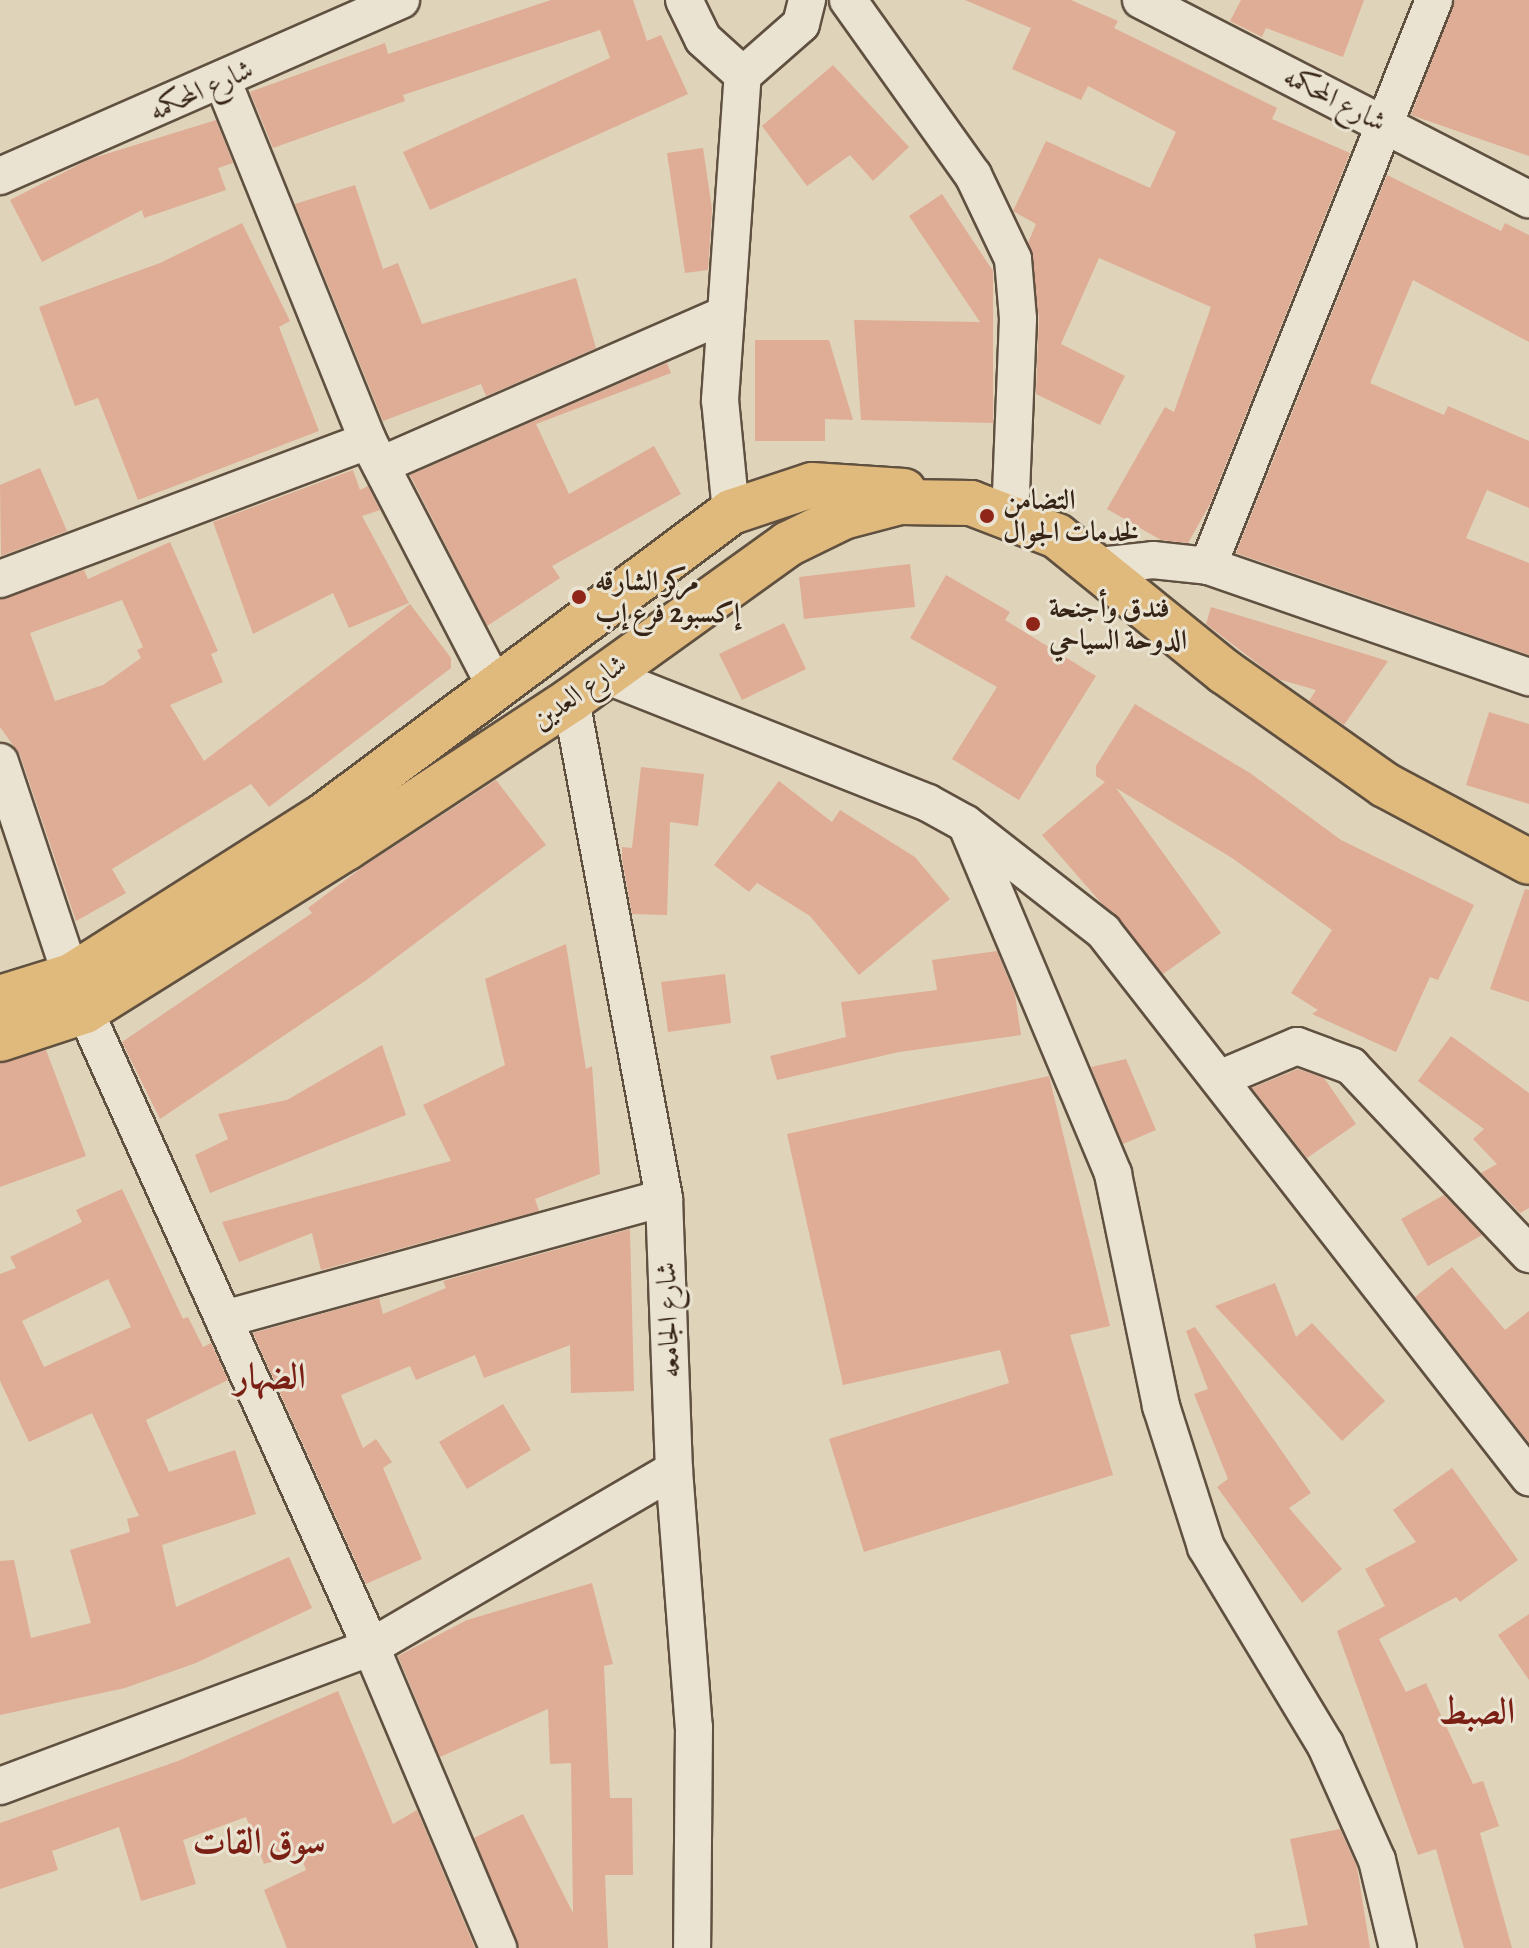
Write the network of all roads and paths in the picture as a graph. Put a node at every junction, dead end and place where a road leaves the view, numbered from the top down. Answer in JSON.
{"nodes":[{"id":1,"x":401,"y":0,"type":"edge"},
{"id":2,"x":684,"y":0,"type":"edge"},
{"id":3,"x":807,"y":0,"type":"edge"},
{"id":4,"x":848,"y":0,"type":"edge"},
{"id":5,"x":1141,"y":0,"type":"edge"},
{"id":6,"x":1434,"y":0,"type":"edge"},
{"id":7,"x":743,"y":75,"type":"junction"},
{"id":8,"x":223,"y":82,"type":"junction"},
{"id":9,"x":1385,"y":124,"type":"junction"},
{"id":10,"x":0,"y":176,"type":"edge"},
{"id":11,"x":1529,"y":199,"type":"edge"},
{"id":12,"x":725,"y":315,"type":"junction"},
{"id":13,"x":374,"y":453,"type":"junction"},
{"id":14,"x":929,"y":499,"type":"junction"},
{"id":15,"x":731,"y":512,"type":"junction"},
{"id":16,"x":1010,"y":514,"type":"junction"},
{"id":17,"x":1099,"y":566,"type":"junction"},
{"id":18,"x":1208,"y":566,"type":"junction"},
{"id":19,"x":0,"y":579,"type":"edge"},
{"id":20,"x":605,"y":675,"type":"junction"},
{"id":21,"x":1529,"y":677,"type":"edge"},
{"id":22,"x":495,"y":686,"type":"junction"},
{"id":23,"x":571,"y":700,"type":"junction"},
{"id":24,"x":0,"y":762,"type":"edge"},
{"id":25,"x":966,"y":824,"type":"junction"},
{"id":26,"x":1529,"y":862,"type":"edge"},
{"id":27,"x":78,"y":994,"type":"junction"},
{"id":28,"x":0,"y":998,"type":"edge"},
{"id":29,"x":0,"y":1039,"type":"edge"},
{"id":30,"x":1219,"y":1079,"type":"junction"},
{"id":31,"x":664,"y":1198,"type":"junction"},
{"id":32,"x":1529,"y":1254,"type":"edge"},
{"id":33,"x":224,"y":1319,"type":"junction"},
{"id":34,"x":674,"y":1470,"type":"junction"},
{"id":35,"x":1529,"y":1477,"type":"edge"},
{"id":36,"x":371,"y":1647,"type":"junction"},
{"id":37,"x":0,"y":1786,"type":"edge"},
{"id":38,"x":498,"y":1948,"type":"edge"},
{"id":39,"x":692,"y":1948,"type":"edge"},
{"id":40,"x":1398,"y":1948,"type":"edge"}],
"edges":[{"from":1,"to":8,"type":"street","name":"شارع المحكمه"},
{"from":2,"to":7,"type":"street"},
{"from":3,"to":7,"type":"street"},
{"from":4,"to":16,"type":"street"},
{"from":5,"to":9,"type":"street","name":"شارع المحكمه"},
{"from":6,"to":9,"type":"street"},
{"from":7,"to":12,"type":"street"},
{"from":8,"to":10,"type":"street","name":"شارع المحكمه"},
{"from":8,"to":13,"type":"street"},
{"from":9,"to":11,"type":"street","name":"شارع المحكمه"},
{"from":9,"to":18,"type":"street"},
{"from":12,"to":13,"type":"street"},
{"from":12,"to":15,"type":"street"},
{"from":13,"to":19,"type":"street"},
{"from":13,"to":22,"type":"street"},
{"from":14,"to":15,"type":"main road","name":"شارع العدين"},
{"from":14,"to":16,"type":"main road"},
{"from":14,"to":20,"type":"main road","name":"شارع العدين"},
{"from":15,"to":22,"type":"main road","name":"شارع العدين"},
{"from":16,"to":17,"type":"main road"},
{"from":17,"to":18,"type":"street"},
{"from":17,"to":26,"type":"main road"},
{"from":18,"to":21,"type":"street"},
{"from":20,"to":23,"type":"main road","name":"شارع العدين"},
{"from":20,"to":25,"type":"street"},
{"from":22,"to":27,"type":"main road","name":"شارع العدين"},
{"from":23,"to":27,"type":"main road","name":"شارع العدين"},
{"from":23,"to":31,"type":"street","name":"شارع الجامعه"},
{"from":24,"to":27,"type":"street"},
{"from":25,"to":30,"type":"street"},
{"from":25,"to":40,"type":"street"},
{"from":27,"to":28,"type":"main road","name":"شارع العدين"},
{"from":27,"to":29,"type":"main road","name":"شارع العدين"},
{"from":27,"to":33,"type":"street"},
{"from":30,"to":32,"type":"street"},
{"from":30,"to":35,"type":"street"},
{"from":31,"to":33,"type":"street"},
{"from":31,"to":34,"type":"street","name":"شارع الجامعه"},
{"from":33,"to":36,"type":"street"},
{"from":34,"to":36,"type":"street"},
{"from":34,"to":39,"type":"street","name":"شارع الجامعه"},
{"from":36,"to":37,"type":"street"},
{"from":36,"to":38,"type":"street"}]}
